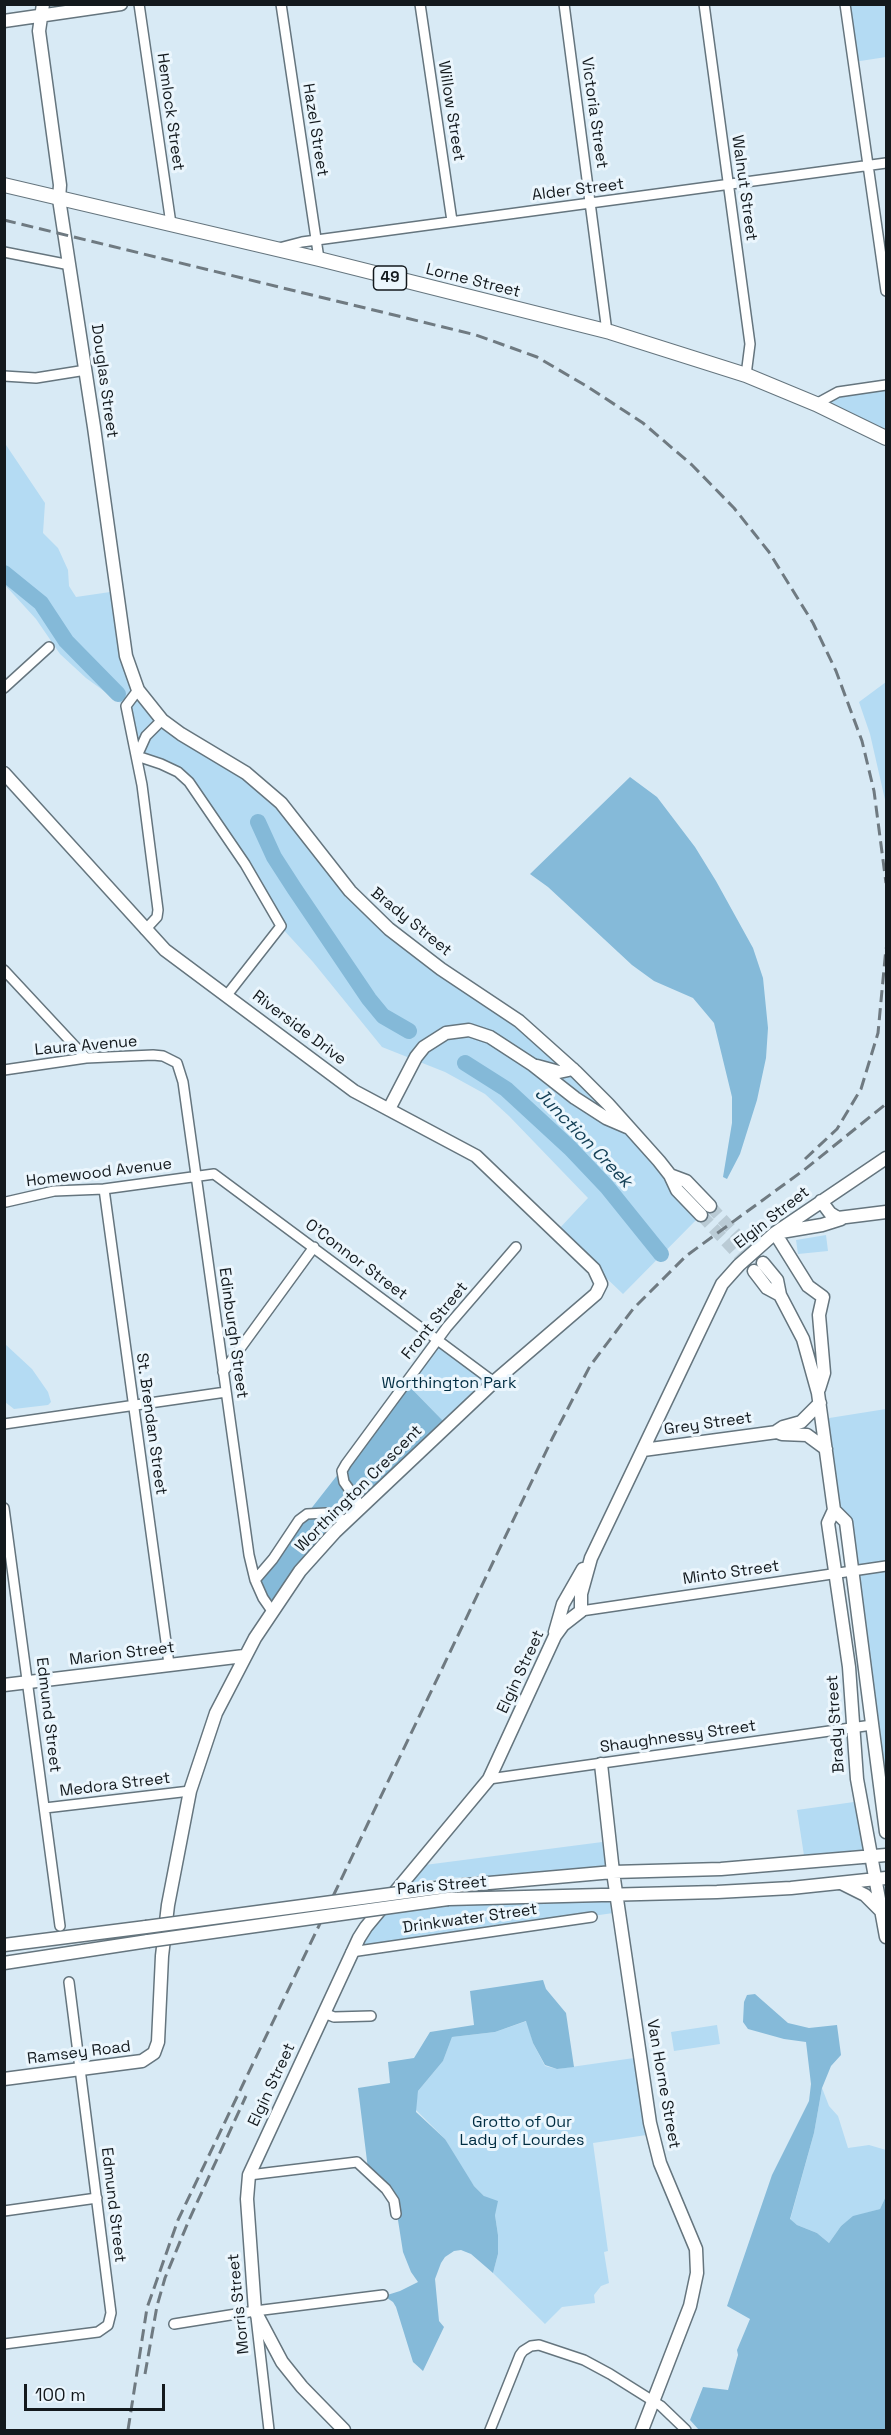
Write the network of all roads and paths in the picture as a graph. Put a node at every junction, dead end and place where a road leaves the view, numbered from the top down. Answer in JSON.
{"nodes":[{"id":1,"x":121,"y":4,"type":"edge"},
{"id":2,"x":139,"y":4,"type":"edge"},
{"id":3,"x":281,"y":4,"type":"edge"},
{"id":4,"x":420,"y":4,"type":"edge"},
{"id":5,"x":564,"y":4,"type":"edge"},
{"id":6,"x":704,"y":4,"type":"edge"},
{"id":7,"x":846,"y":4,"type":"edge"},
{"id":8,"x":43,"y":10,"type":"edge"},
{"id":9,"x":4,"y":21,"type":"edge"},
{"id":10,"x":886,"y":163,"type":"edge"},
{"id":11,"x":869,"y":165,"type":"junction"},
{"id":12,"x":729,"y":184,"type":"junction"},
{"id":13,"x":4,"y":185,"type":"edge"},
{"id":14,"x":59,"y":199,"type":"junction"},
{"id":15,"x":591,"y":204,"type":"junction"},
{"id":16,"x":452,"y":221,"type":"junction"},
{"id":17,"x":171,"y":224,"type":"junction"},
{"id":18,"x":316,"y":240,"type":"junction"},
{"id":19,"x":274,"y":249,"type":"junction"},
{"id":20,"x":4,"y":252,"type":"edge"},
{"id":21,"x":319,"y":259,"type":"junction"},
{"id":22,"x":70,"y":265,"type":"junction"},
{"id":23,"x":886,"y":291,"type":"edge"},
{"id":24,"x":607,"y":332,"type":"junction"},
{"id":25,"x":86,"y":370,"type":"junction"},
{"id":26,"x":746,"y":375,"type":"junction"},
{"id":27,"x":4,"y":376,"type":"edge"},
{"id":28,"x":886,"y":385,"type":"edge"},
{"id":29,"x":816,"y":404,"type":"junction"},
{"id":30,"x":886,"y":438,"type":"edge"},
{"id":31,"x":49,"y":647,"type":"dead end"},
{"id":32,"x":4,"y":688,"type":"edge"},
{"id":33,"x":138,"y":690,"type":"junction"},
{"id":34,"x":162,"y":720,"type":"junction"},
{"id":35,"x":137,"y":756,"type":"junction"},
{"id":36,"x":4,"y":773,"type":"edge"},
{"id":37,"x":145,"y":930,"type":"junction"},
{"id":38,"x":4,"y":970,"type":"edge"},
{"id":39,"x":227,"y":995,"type":"junction"},
{"id":40,"x":86,"y":1058,"type":"junction"},
{"id":41,"x":170,"y":1058,"type":"joint"},
{"id":42,"x":533,"y":1065,"type":"junction"},
{"id":43,"x":573,"y":1069,"type":"junction"},
{"id":44,"x":4,"y":1070,"type":"edge"},
{"id":45,"x":389,"y":1109,"type":"junction"},
{"id":46,"x":630,"y":1128,"type":"junction"},
{"id":47,"x":886,"y":1158,"type":"edge"},
{"id":48,"x":670,"y":1175,"type":"junction"},
{"id":49,"x":196,"y":1176,"type":"junction"},
{"id":50,"x":104,"y":1189,"type":"junction"},
{"id":51,"x":821,"y":1201,"type":"junction"},
{"id":52,"x":6,"y":1202,"type":"edge"},
{"id":53,"x":710,"y":1206,"type":"tunnel mouth"},
{"id":54,"x":886,"y":1212,"type":"edge"},
{"id":55,"x":701,"y":1215,"type":"tunnel mouth"},
{"id":56,"x":841,"y":1219,"type":"junction"},
{"id":57,"x":775,"y":1233,"type":"junction"},
{"id":58,"x":516,"y":1246,"type":"dead end"},
{"id":59,"x":314,"y":1247,"type":"junction"},
{"id":60,"x":759,"y":1267,"type":"tunnel mouth"},
{"id":61,"x":599,"y":1277,"type":"joint"},
{"id":62,"x":437,"y":1340,"type":"junction"},
{"id":63,"x":223,"y":1372,"type":"junction"},
{"id":64,"x":494,"y":1382,"type":"junction"},
{"id":65,"x":226,"y":1392,"type":"junction"},
{"id":66,"x":819,"y":1398,"type":"junction"},
{"id":67,"x":133,"y":1406,"type":"junction"},
{"id":68,"x":4,"y":1424,"type":"edge"},
{"id":69,"x":777,"y":1432,"type":"junction"},
{"id":70,"x":826,"y":1449,"type":"junction"},
{"id":71,"x":643,"y":1450,"type":"junction"},
{"id":72,"x":361,"y":1506,"type":"junction"},
{"id":73,"x":4,"y":1508,"type":"edge"},
{"id":74,"x":834,"y":1510,"type":"junction"},
{"id":75,"x":345,"y":1521,"type":"junction"},
{"id":76,"x":591,"y":1558,"type":"junction"},
{"id":77,"x":886,"y":1566,"type":"edge"},
{"id":78,"x":853,"y":1570,"type":"junction"},
{"id":79,"x":835,"y":1573,"type":"junction"},
{"id":80,"x":255,"y":1580,"type":"junction"},
{"id":81,"x":272,"y":1611,"type":"junction"},
{"id":82,"x":581,"y":1611,"type":"junction"},
{"id":83,"x":555,"y":1636,"type":"junction"},
{"id":84,"x":244,"y":1656,"type":"junction"},
{"id":85,"x":169,"y":1664,"type":"junction"},
{"id":86,"x":28,"y":1682,"type":"junction"},
{"id":87,"x":4,"y":1685,"type":"edge"},
{"id":88,"x":872,"y":1725,"type":"junction"},
{"id":89,"x":853,"y":1727,"type":"junction"},
{"id":90,"x":601,"y":1764,"type":"junction"},
{"id":91,"x":489,"y":1779,"type":"junction"},
{"id":92,"x":190,"y":1791,"type":"junction"},
{"id":93,"x":45,"y":1808,"type":"junction"},
{"id":94,"x":885,"y":1818,"type":"edge"},
{"id":95,"x":886,"y":1833,"type":"edge"},
{"id":96,"x":886,"y":1855,"type":"edge"},
{"id":97,"x":871,"y":1858,"type":"junction"},
{"id":98,"x":613,"y":1872,"type":"junction"},
{"id":99,"x":881,"y":1878,"type":"edge"},
{"id":100,"x":839,"y":1883,"type":"junction"},
{"id":101,"x":617,"y":1895,"type":"junction"},
{"id":102,"x":881,"y":1911,"type":"junction"},
{"id":103,"x":592,"y":1917,"type":"dead end"},
{"id":104,"x":60,"y":1926,"type":"dead end"},
{"id":105,"x":886,"y":1937,"type":"edge"},
{"id":106,"x":4,"y":1945,"type":"edge"},
{"id":107,"x":351,"y":1952,"type":"junction"},
{"id":108,"x":4,"y":1962,"type":"edge"},
{"id":109,"x":69,"y":1982,"type":"dead end"},
{"id":110,"x":324,"y":2013,"type":"junction"},
{"id":111,"x":371,"y":2016,"type":"dead end"},
{"id":112,"x":154,"y":2053,"type":"joint"},
{"id":113,"x":81,"y":2069,"type":"junction"},
{"id":114,"x":4,"y":2079,"type":"edge"},
{"id":115,"x":249,"y":2175,"type":"junction"},
{"id":116,"x":97,"y":2198,"type":"junction"},
{"id":117,"x":4,"y":2211,"type":"edge"},
{"id":118,"x":396,"y":2214,"type":"dead end"},
{"id":119,"x":383,"y":2295,"type":"dead end"},
{"id":120,"x":255,"y":2311,"type":"junction"},
{"id":121,"x":174,"y":2324,"type":"dead end"},
{"id":122,"x":4,"y":2344,"type":"edge"},
{"id":123,"x":653,"y":2400,"type":"junction"},
{"id":124,"x":269,"y":2430,"type":"edge"},
{"id":125,"x":344,"y":2430,"type":"edge"},
{"id":126,"x":490,"y":2430,"type":"edge"},
{"id":127,"x":642,"y":2430,"type":"edge"},
{"id":128,"x":686,"y":2430,"type":"edge"}],
"edges":[{"from":1,"to":8,"type":"main road"},
{"from":2,"to":17,"type":"street","name":"Hemlock Street"},
{"from":3,"to":18,"type":"street","name":"Hazel Street"},
{"from":4,"to":16,"type":"street","name":"Willow Street"},
{"from":5,"to":15,"type":"street","name":"Victoria Street"},
{"from":6,"to":12,"type":"street","name":"Walnut Street"},
{"from":7,"to":11,"type":"street"},
{"from":8,"to":9,"type":"main road"},
{"from":8,"to":14,"type":"main road","name":"Douglas Street"},
{"from":10,"to":11,"type":"street","name":"Alder Street"},
{"from":11,"to":12,"type":"street","name":"Alder Street"},
{"from":11,"to":23,"type":"street"},
{"from":12,"to":15,"type":"street","name":"Alder Street"},
{"from":12,"to":26,"type":"street","name":"Walnut Street"},
{"from":13,"to":14,"type":"main road","name":"Lorne Street"},
{"from":14,"to":17,"type":"main road","name":"Lorne Street","number":"49"},
{"from":14,"to":22,"type":"main road","name":"Douglas Street"},
{"from":15,"to":16,"type":"street","name":"Alder Street"},
{"from":15,"to":24,"type":"street","name":"Victoria Street"},
{"from":16,"to":18,"type":"street","name":"Alder Street"},
{"from":17,"to":19,"type":"main road","name":"Lorne Street","number":"49"},
{"from":18,"to":19,"type":"street","name":"Alder Street"},
{"from":18,"to":21,"type":"street","name":"Hazel Street"},
{"from":19,"to":21,"type":"main road","name":"Lorne Street","number":"49"},
{"from":20,"to":22,"type":"street"},
{"from":21,"to":24,"type":"main road","name":"Lorne Street","number":"49"},
{"from":22,"to":25,"type":"main road","name":"Douglas Street"},
{"from":24,"to":26,"type":"main road","name":"Lorne Street","number":"49"},
{"from":25,"to":27,"type":"street"},
{"from":25,"to":33,"type":"main road","name":"Douglas Street"},
{"from":26,"to":29,"type":"main road","name":"Lorne Street","number":"49"},
{"from":28,"to":29,"type":"street"},
{"from":29,"to":30,"type":"main road","name":"Lorne Street","number":"49"},
{"from":31,"to":32,"type":"street"},
{"from":33,"to":34,"type":"main road","name":"Brady Street"},
{"from":33,"to":35,"type":"street"},
{"from":34,"to":35,"type":"street"},
{"from":34,"to":43,"type":"main road","name":"Brady Street"},
{"from":35,"to":37,"type":"street"},
{"from":35,"to":39,"type":"street"},
{"from":36,"to":37,"type":"main road","name":"Riverside Drive"},
{"from":37,"to":39,"type":"main road","name":"Riverside Drive"},
{"from":38,"to":40,"type":"street"},
{"from":39,"to":45,"type":"main road","name":"Riverside Drive"},
{"from":40,"to":41,"type":"street","name":"Laura Avenue"},
{"from":40,"to":44,"type":"street","name":"Laura Avenue"},
{"from":41,"to":49,"type":"street","name":"Edinburgh Street"},
{"from":42,"to":43,"type":"main road"},
{"from":42,"to":45,"type":"main road"},
{"from":42,"to":46,"type":"main road"},
{"from":43,"to":46,"type":"main road","name":"Brady Street"},
{"from":45,"to":61,"type":"main road","name":"Riverside Drive"},
{"from":46,"to":48,"type":"main road","name":"Brady Street"},
{"from":47,"to":51,"type":"main road","name":"Elgin Street"},
{"from":48,"to":53,"type":"main road","name":"Brady Street"},
{"from":48,"to":55,"type":"main road","name":"Brady Street"},
{"from":49,"to":50,"type":"street","name":"Homewood Avenue"},
{"from":49,"to":59,"type":"street","name":"O'Connor Street"},
{"from":49,"to":63,"type":"street","name":"Edinburgh Street"},
{"from":50,"to":52,"type":"street","name":"Homewood Avenue"},
{"from":50,"to":67,"type":"street","name":"St. Brendan Street"},
{"from":51,"to":56,"type":"main road"},
{"from":51,"to":57,"type":"main road","name":"Elgin Street"},
{"from":54,"to":56,"type":"main road"},
{"from":56,"to":57,"type":"main road"},
{"from":57,"to":66,"type":"main road"},
{"from":57,"to":71,"type":"main road","name":"Elgin Street"},
{"from":58,"to":62,"type":"street","name":"Front Street"},
{"from":59,"to":62,"type":"street","name":"O'Connor Street"},
{"from":59,"to":63,"type":"street"},
{"from":60,"to":66,"type":"main road","name":"Brady Street"},
{"from":61,"to":64,"type":"main road","name":"Worthington Crescent"},
{"from":62,"to":64,"type":"street","name":"O'Connor Street"},
{"from":62,"to":72,"type":"street","name":"Front Street"},
{"from":63,"to":65,"type":"street","name":"Edinburgh Street"},
{"from":64,"to":72,"type":"main road","name":"Worthington Crescent"},
{"from":65,"to":67,"type":"street"},
{"from":65,"to":80,"type":"street","name":"Edinburgh Street"},
{"from":66,"to":69,"type":"main road"},
{"from":66,"to":70,"type":"main road","name":"Brady Street"},
{"from":67,"to":68,"type":"street"},
{"from":67,"to":85,"type":"street","name":"St. Brendan Street"},
{"from":69,"to":70,"type":"main road"},
{"from":69,"to":71,"type":"main road","name":"Grey Street"},
{"from":70,"to":74,"type":"main road","name":"Brady Street"},
{"from":71,"to":76,"type":"main road","name":"Elgin Street"},
{"from":72,"to":75,"type":"main road","name":"Worthington Crescent"},
{"from":73,"to":86,"type":"street","name":"Edmund Street"},
{"from":74,"to":78,"type":"main road","name":"Brady Street"},
{"from":74,"to":79,"type":"main road","name":"Brady Street"},
{"from":75,"to":80,"type":"street"},
{"from":75,"to":81,"type":"main road","name":"Worthington Crescent"},
{"from":76,"to":82,"type":"main road","name":"Elgin Street"},
{"from":76,"to":83,"type":"main road"},
{"from":77,"to":78,"type":"street","name":"Minto Street"},
{"from":78,"to":79,"type":"street","name":"Minto Street"},
{"from":78,"to":88,"type":"main road","name":"Brady Street"},
{"from":79,"to":82,"type":"street","name":"Minto Street"},
{"from":79,"to":89,"type":"main road","name":"Brady Street"},
{"from":80,"to":81,"type":"street","name":"Edinburgh Street"},
{"from":81,"to":84,"type":"main road","name":"Worthington Crescent"},
{"from":82,"to":83,"type":"main road","name":"Elgin Street"},
{"from":83,"to":91,"type":"main road","name":"Elgin Street"},
{"from":84,"to":85,"type":"main road","name":"Marion Street"},
{"from":84,"to":92,"type":"main road","name":"Worthington Crescent"},
{"from":85,"to":86,"type":"main road","name":"Marion Street"},
{"from":86,"to":87,"type":"main road","name":"Marion Street"},
{"from":86,"to":93,"type":"street","name":"Edmund Street"},
{"from":88,"to":89,"type":"street","name":"Shaughnessy Street"},
{"from":88,"to":94,"type":"main road","name":"Brady Street"},
{"from":89,"to":90,"type":"street","name":"Shaughnessy Street"},
{"from":89,"to":97,"type":"main road","name":"Brady Street"},
{"from":90,"to":91,"type":"street","name":"Shaughnessy Street"},
{"from":90,"to":98,"type":"main road","name":"Van Horne Street"},
{"from":91,"to":107,"type":"main road","name":"Elgin Street"},
{"from":92,"to":93,"type":"street","name":"Medora Street"},
{"from":92,"to":112,"type":"main road","name":"Worthington Crescent"},
{"from":93,"to":104,"type":"street","name":"Edmund Street"},
{"from":94,"to":95,"type":"main road","name":"Brady Street"},
{"from":96,"to":97,"type":"main road","name":"Paris Street"},
{"from":97,"to":98,"type":"main road","name":"Paris Street"},
{"from":97,"to":99,"type":"main road","name":"Brady Street"},
{"from":98,"to":101,"type":"main road","name":"Van Horne Street"},
{"from":98,"to":106,"type":"main road","name":"Paris Street","bridge":true},
{"from":99,"to":100,"type":"main road","name":"Paris Street"},
{"from":99,"to":102,"type":"main road","name":"Brady Street"},
{"from":100,"to":101,"type":"main road","name":"Paris Street"},
{"from":100,"to":102,"type":"main road"},
{"from":101,"to":108,"type":"main road","name":"Paris Street","bridge":true},
{"from":101,"to":123,"type":"main road","name":"Van Horne Street"},
{"from":102,"to":105,"type":"main road","name":"Brady Street"},
{"from":103,"to":107,"type":"street","name":"Drinkwater Street"},
{"from":107,"to":110,"type":"main road","name":"Elgin Street"},
{"from":109,"to":113,"type":"street","name":"Edmund Street"},
{"from":110,"to":111,"type":"street"},
{"from":110,"to":115,"type":"main road","name":"Elgin Street"},
{"from":112,"to":113,"type":"main road","name":"Ramsey Road"},
{"from":113,"to":114,"type":"main road","name":"Ramsey Road"},
{"from":113,"to":116,"type":"street","name":"Edmund Street"},
{"from":115,"to":118,"type":"street"},
{"from":115,"to":120,"type":"main road","name":"Morris Street"},
{"from":116,"to":117,"type":"street"},
{"from":116,"to":122,"type":"street","name":"Edmund Street"},
{"from":119,"to":120,"type":"street"},
{"from":120,"to":121,"type":"street"},
{"from":120,"to":124,"type":"street","name":"Morris Street"},
{"from":120,"to":125,"type":"main road"},
{"from":123,"to":126,"type":"street"},
{"from":123,"to":127,"type":"main road","name":"Van Horne Street"},
{"from":123,"to":128,"type":"street"}]}
